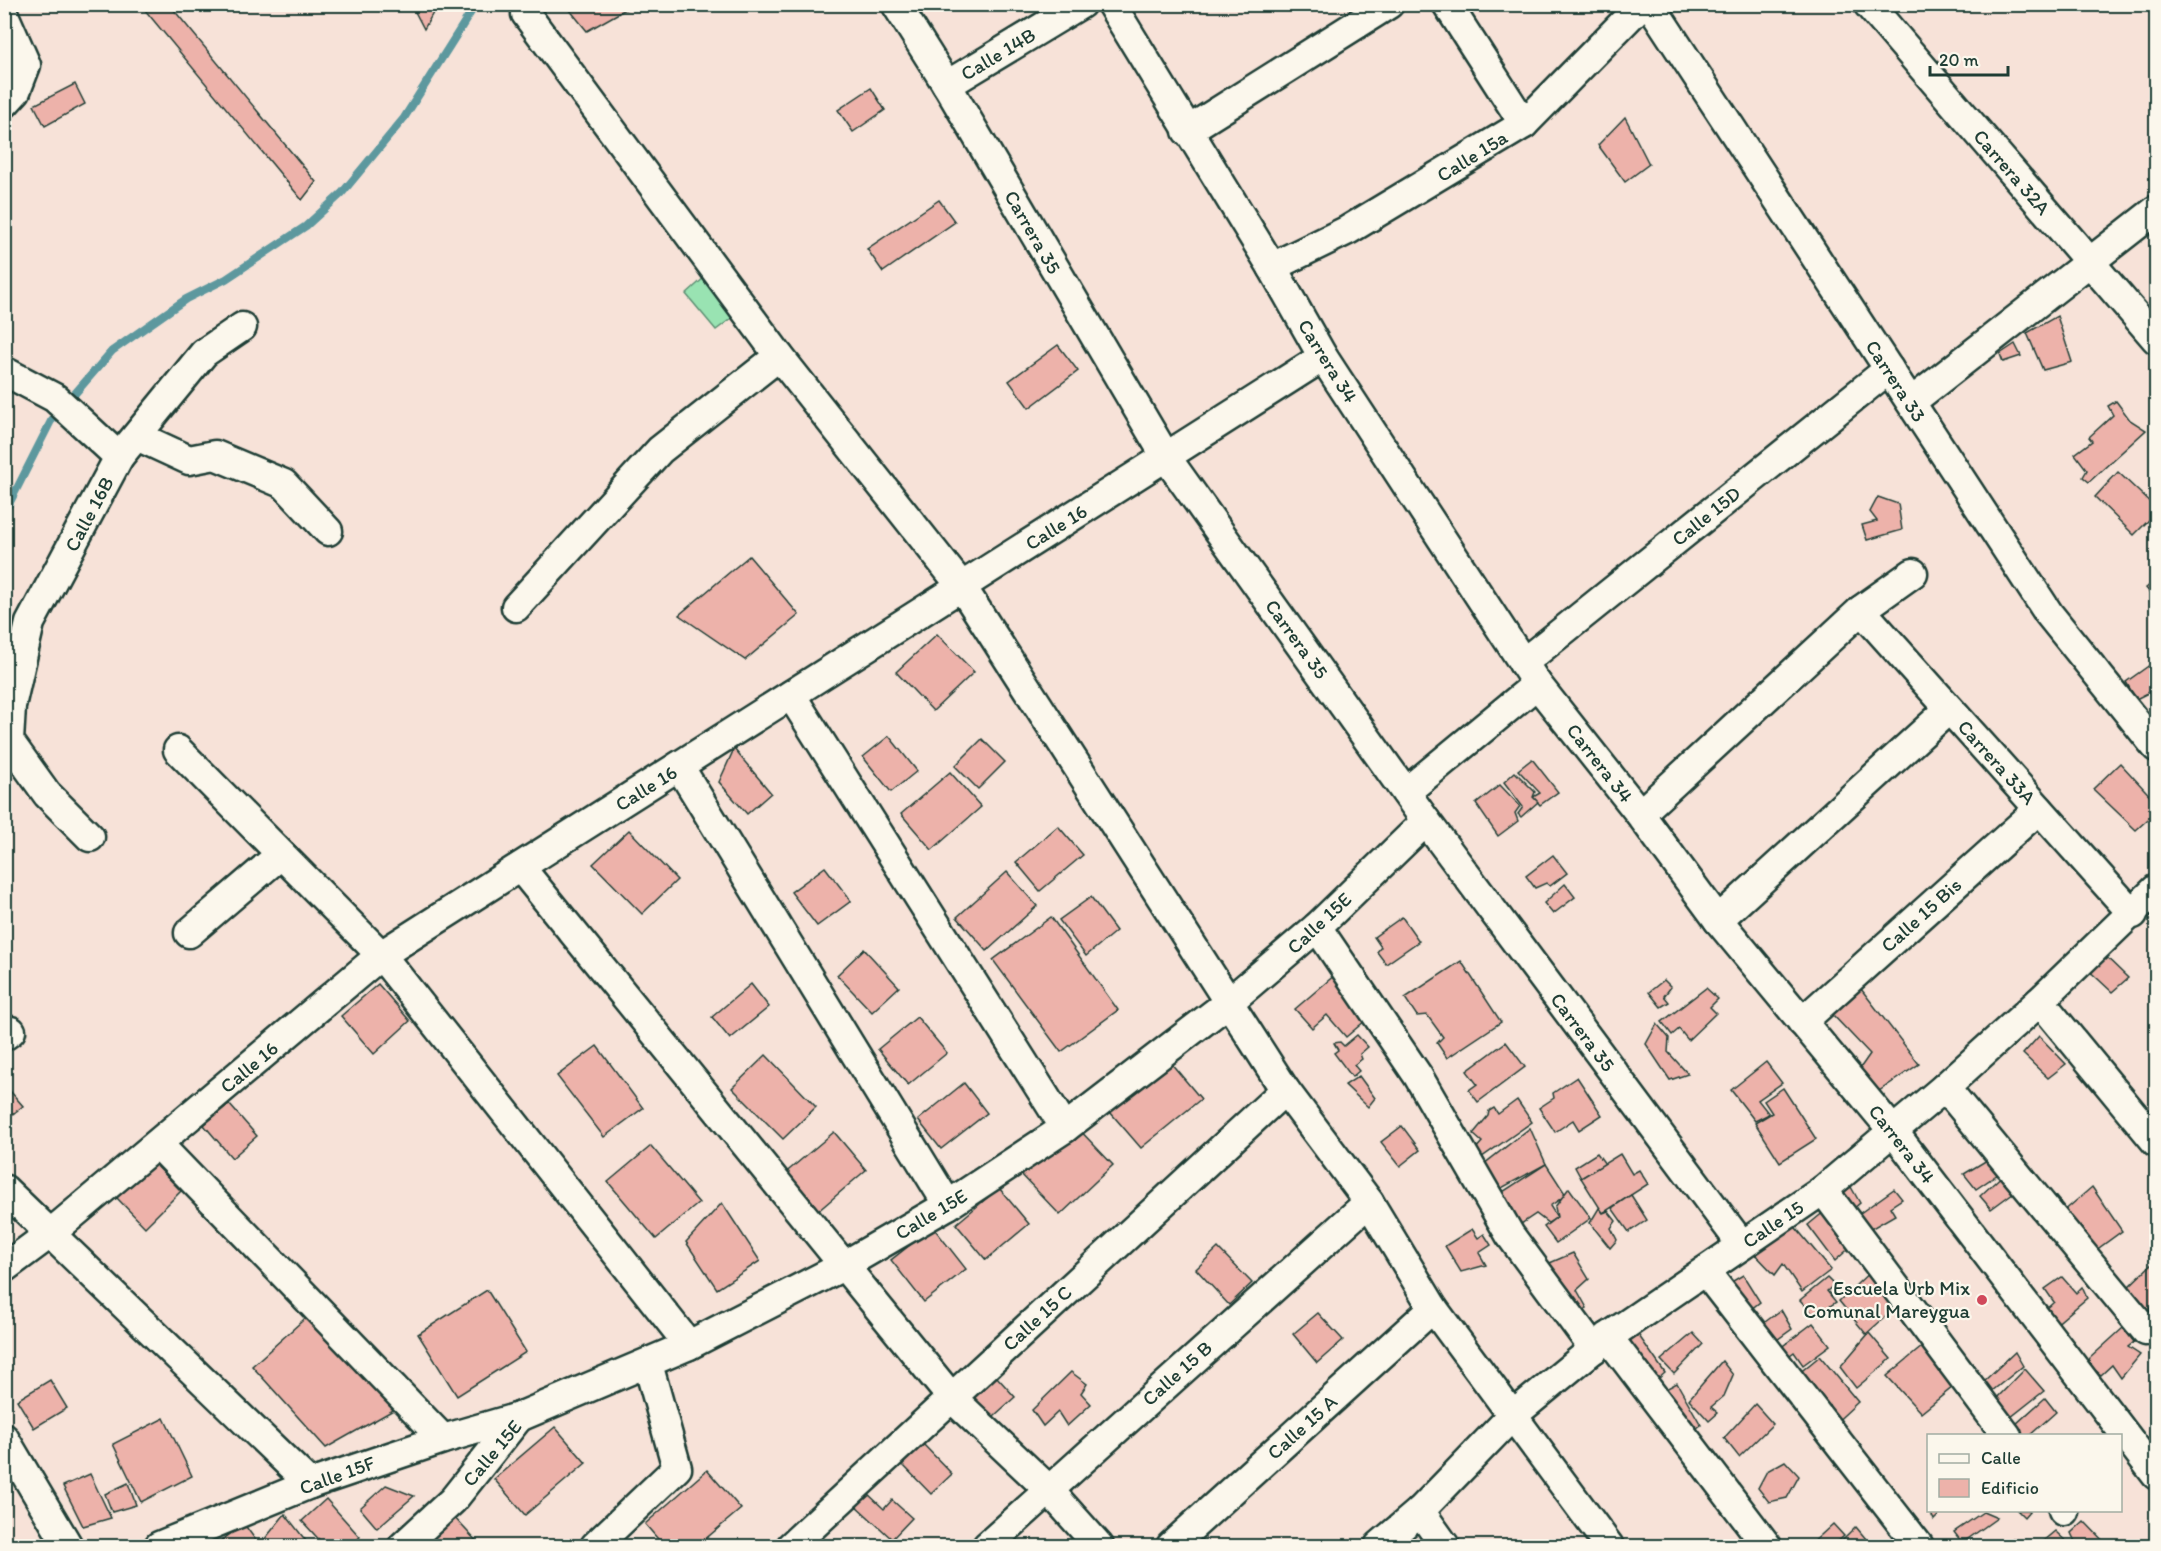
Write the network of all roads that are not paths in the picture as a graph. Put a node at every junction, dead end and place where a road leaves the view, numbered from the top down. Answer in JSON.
{"nodes":[{"id":1,"x":896,"y":4,"type":"edge"},
{"id":2,"x":1081,"y":4,"type":"edge"},
{"id":3,"x":1111,"y":4,"type":"edge"},
{"id":4,"x":1389,"y":4,"type":"edge"},
{"id":5,"x":1447,"y":4,"type":"edge"},
{"id":6,"x":1642,"y":4,"type":"edge"},
{"id":7,"x":1650,"y":4,"type":"edge"},
{"id":8,"x":1880,"y":8,"type":"edge"},
{"id":9,"x":526,"y":14,"type":"dead end"},
{"id":10,"x":4,"y":15,"type":"edge"},
{"id":11,"x":947,"y":85,"type":"junction"},
{"id":12,"x":4,"y":105,"type":"edge"},
{"id":13,"x":1524,"y":124,"type":"junction"},
{"id":14,"x":1187,"y":131,"type":"junction"},
{"id":15,"x":2157,"y":210,"type":"edge"},
{"id":16,"x":2089,"y":261,"type":"junction"},
{"id":17,"x":1272,"y":267,"type":"junction"},
{"id":18,"x":242,"y":327,"type":"dead end"},
{"id":19,"x":2157,"y":339,"type":"edge"},
{"id":20,"x":779,"y":356,"type":"junction"},
{"id":21,"x":1323,"y":357,"type":"junction"},
{"id":22,"x":1889,"y":369,"type":"junction"},
{"id":23,"x":4,"y":371,"type":"edge"},
{"id":24,"x":1911,"y":402,"type":"junction"},
{"id":25,"x":128,"y":447,"type":"junction"},
{"id":26,"x":1166,"y":458,"type":"junction"},
{"id":27,"x":328,"y":531,"type":"dead end"},
{"id":28,"x":1912,"y":573,"type":"dead end"},
{"id":29,"x":962,"y":587,"type":"junction"},
{"id":30,"x":516,"y":608,"type":"dead end"},
{"id":31,"x":1861,"y":610,"type":"junction"},
{"id":32,"x":1530,"y":673,"type":"junction"},
{"id":33,"x":791,"y":695,"type":"junction"},
{"id":34,"x":1949,"y":709,"type":"junction"},
{"id":35,"x":2157,"y":747,"type":"edge"},
{"id":36,"x":178,"y":750,"type":"dead end"},
{"id":37,"x":679,"y":766,"type":"junction"},
{"id":38,"x":1406,"y":792,"type":"junction"},
{"id":39,"x":2039,"y":809,"type":"junction"},
{"id":40,"x":1640,"y":814,"type":"junction"},
{"id":41,"x":1426,"y":821,"type":"junction"},
{"id":42,"x":90,"y":837,"type":"dead end"},
{"id":43,"x":280,"y":855,"type":"junction"},
{"id":44,"x":520,"y":867,"type":"junction"},
{"id":45,"x":2157,"y":889,"type":"edge"},
{"id":46,"x":2133,"y":914,"type":"junction"},
{"id":47,"x":1718,"y":920,"type":"junction"},
{"id":48,"x":1317,"y":927,"type":"junction"},
{"id":49,"x":189,"y":933,"type":"dead end"},
{"id":50,"x":381,"y":955,"type":"junction"},
{"id":51,"x":2040,"y":1001,"type":"junction"},
{"id":52,"x":1229,"y":1002,"type":"junction"},
{"id":53,"x":1802,"y":1022,"type":"junction"},
{"id":54,"x":1945,"y":1087,"type":"junction"},
{"id":55,"x":1285,"y":1090,"type":"junction"},
{"id":56,"x":1065,"y":1128,"type":"junction"},
{"id":57,"x":1893,"y":1131,"type":"junction"},
{"id":58,"x":2157,"y":1142,"type":"edge"},
{"id":59,"x":158,"y":1144,"type":"junction"},
{"id":60,"x":4,"y":1189,"type":"edge"},
{"id":61,"x":1823,"y":1190,"type":"junction"},
{"id":62,"x":1369,"y":1202,"type":"junction"},
{"id":63,"x":948,"y":1204,"type":"junction"},
{"id":64,"x":51,"y":1233,"type":"junction"},
{"id":65,"x":1742,"y":1245,"type":"junction"},
{"id":66,"x":843,"y":1266,"type":"junction"},
{"id":67,"x":4,"y":1268,"type":"edge"},
{"id":68,"x":1705,"y":1271,"type":"junction"},
{"id":69,"x":1433,"y":1308,"type":"junction"},
{"id":70,"x":2146,"y":1331,"type":"dead end"},
{"id":71,"x":1601,"y":1343,"type":"junction"},
{"id":72,"x":690,"y":1345,"type":"junction"},
{"id":73,"x":648,"y":1364,"type":"junction"},
{"id":74,"x":951,"y":1397,"type":"junction"},
{"id":75,"x":1512,"y":1416,"type":"junction"},
{"id":76,"x":519,"y":1417,"type":"junction"},
{"id":77,"x":2006,"y":1434,"type":"edge"},
{"id":78,"x":4,"y":1438,"type":"edge"},
{"id":79,"x":443,"y":1439,"type":"junction"},
{"id":80,"x":2157,"y":1475,"type":"edge"},
{"id":81,"x":309,"y":1484,"type":"junction"},
{"id":82,"x":1048,"y":1489,"type":"junction"},
{"id":83,"x":1420,"y":1511,"type":"junction"},
{"id":84,"x":68,"y":1546,"type":"edge"},
{"id":85,"x":159,"y":1546,"type":"edge"},
{"id":86,"x":403,"y":1546,"type":"edge"},
{"id":87,"x":595,"y":1546,"type":"edge"},
{"id":88,"x":791,"y":1546,"type":"edge"},
{"id":89,"x":987,"y":1546,"type":"edge"},
{"id":90,"x":1099,"y":1546,"type":"edge"},
{"id":91,"x":1171,"y":1546,"type":"edge"},
{"id":92,"x":1379,"y":1546,"type":"edge"},
{"id":93,"x":1445,"y":1546,"type":"edge"},
{"id":94,"x":1609,"y":1546,"type":"edge"},
{"id":95,"x":1767,"y":1546,"type":"edge"},
{"id":96,"x":1919,"y":1546,"type":"edge"}],
"edges":[{"from":1,"to":11,"type":"street","name":"Carrera 35"},
{"from":2,"to":11,"type":"street","name":"Calle 14B"},
{"from":3,"to":14,"type":"street","name":"Carrera 34"},
{"from":4,"to":14,"type":"street"},
{"from":5,"to":13,"type":"street"},
{"from":6,"to":13,"type":"street","name":"Calle 15a"},
{"from":7,"to":22,"type":"street","name":"Carrera 33"},
{"from":8,"to":16,"type":"street","name":"Carrera 32A"},
{"from":9,"to":20,"type":"street"},
{"from":10,"to":12,"type":"street"},
{"from":11,"to":26,"type":"street","name":"Carrera 35"},
{"from":13,"to":17,"type":"street","name":"Calle 15a"},
{"from":14,"to":17,"type":"street","name":"Carrera 34"},
{"from":15,"to":16,"type":"street"},
{"from":16,"to":19,"type":"street","name":"Carrera 32A"},
{"from":16,"to":24,"type":"street"},
{"from":17,"to":21,"type":"street","name":"Carrera 34"},
{"from":18,"to":25,"type":"street","name":"Calle 16B"},
{"from":20,"to":29,"type":"street"},
{"from":20,"to":30,"type":"street"},
{"from":21,"to":26,"type":"street","name":"Calle 16"},
{"from":21,"to":32,"type":"street","name":"Carrera 34"},
{"from":22,"to":24,"type":"street","name":"Carrera 33"},
{"from":22,"to":32,"type":"street","name":"Calle 15D"},
{"from":23,"to":25,"type":"street"},
{"from":24,"to":35,"type":"street","name":"Carrera 33"},
{"from":25,"to":27,"type":"street"},
{"from":25,"to":42,"type":"street","name":"Calle 16B"},
{"from":26,"to":29,"type":"street","name":"Calle 16"},
{"from":26,"to":38,"type":"street","name":"Carrera 35"},
{"from":28,"to":31,"type":"street"},
{"from":29,"to":33,"type":"street","name":"Calle 16"},
{"from":29,"to":52,"type":"street"},
{"from":31,"to":34,"type":"street","name":"Carrera 33A"},
{"from":31,"to":40,"type":"street"},
{"from":32,"to":38,"type":"street","name":"Calle 15D"},
{"from":32,"to":40,"type":"street","name":"Carrera 34"},
{"from":33,"to":37,"type":"street","name":"Calle 16"},
{"from":33,"to":56,"type":"street"},
{"from":34,"to":39,"type":"street","name":"Carrera 33A"},
{"from":34,"to":47,"type":"street"},
{"from":36,"to":43,"type":"street"},
{"from":37,"to":44,"type":"street","name":"Calle 16"},
{"from":37,"to":63,"type":"street"},
{"from":38,"to":41,"type":"street","name":"Carrera 35"},
{"from":39,"to":46,"type":"street","name":"Carrera 33A"},
{"from":39,"to":53,"type":"street","name":"Calle 15 Bis"},
{"from":40,"to":47,"type":"street","name":"Carrera 34"},
{"from":41,"to":48,"type":"street","name":"Calle 15E"},
{"from":41,"to":65,"type":"street","name":"Carrera 35"},
{"from":43,"to":49,"type":"street"},
{"from":43,"to":50,"type":"street"},
{"from":44,"to":50,"type":"street","name":"Calle 16"},
{"from":44,"to":66,"type":"street"},
{"from":45,"to":46,"type":"street","name":"Calle 15"},
{"from":46,"to":51,"type":"street","name":"Calle 15"},
{"from":47,"to":53,"type":"street","name":"Carrera 34"},
{"from":48,"to":52,"type":"street","name":"Calle 15E"},
{"from":48,"to":71,"type":"street"},
{"from":50,"to":59,"type":"street","name":"Calle 16"},
{"from":50,"to":72,"type":"street"},
{"from":51,"to":54,"type":"street","name":"Calle 15"},
{"from":51,"to":58,"type":"street"},
{"from":52,"to":55,"type":"street"},
{"from":52,"to":56,"type":"street","name":"Calle 15E"},
{"from":53,"to":57,"type":"street","name":"Carrera 34"},
{"from":54,"to":57,"type":"street","name":"Calle 15"},
{"from":54,"to":70,"type":"street"},
{"from":55,"to":62,"type":"street"},
{"from":55,"to":74,"type":"street","name":"Calle 15 C"},
{"from":56,"to":63,"type":"street","name":"Calle 15E"},
{"from":57,"to":61,"type":"street","name":"Calle 15"},
{"from":57,"to":80,"type":"street","name":"Carrera 34"},
{"from":59,"to":64,"type":"street","name":"Calle 16"},
{"from":59,"to":79,"type":"street"},
{"from":60,"to":64,"type":"street"},
{"from":61,"to":65,"type":"street","name":"Calle 15"},
{"from":61,"to":77,"type":"street"},
{"from":62,"to":69,"type":"street"},
{"from":62,"to":82,"type":"street","name":"Calle 15 B"},
{"from":63,"to":66,"type":"street","name":"Calle 15E"},
{"from":64,"to":67,"type":"street","name":"Calle 16"},
{"from":64,"to":81,"type":"street"},
{"from":65,"to":68,"type":"street","name":"Calle 15"},
{"from":66,"to":72,"type":"street","name":"Calle 15E"},
{"from":66,"to":74,"type":"street"},
{"from":68,"to":71,"type":"street","name":"Calle 15"},
{"from":68,"to":96,"type":"street"},
{"from":69,"to":75,"type":"street"},
{"from":69,"to":91,"type":"street","name":"Calle 15 A"},
{"from":71,"to":75,"type":"street","name":"Calle 15"},
{"from":71,"to":95,"type":"street"},
{"from":72,"to":73,"type":"street","name":"Calle 15E"},
{"from":73,"to":76,"type":"street","name":"Calle 15E"},
{"from":73,"to":87,"type":"street"},
{"from":74,"to":82,"type":"street"},
{"from":74,"to":88,"type":"street","name":"Calle 15 C"},
{"from":75,"to":83,"type":"street","name":"Calle 15"},
{"from":75,"to":94,"type":"street"},
{"from":76,"to":79,"type":"street","name":"Calle 15F"},
{"from":76,"to":86,"type":"street","name":"Calle 15E"},
{"from":78,"to":84,"type":"street"},
{"from":79,"to":81,"type":"street","name":"Calle 15F"},
{"from":81,"to":85,"type":"street","name":"Calle 15F"},
{"from":82,"to":89,"type":"street","name":"Calle 15 B"},
{"from":82,"to":90,"type":"street"},
{"from":83,"to":92,"type":"street","name":"Calle 15"},
{"from":83,"to":93,"type":"street"}]}
